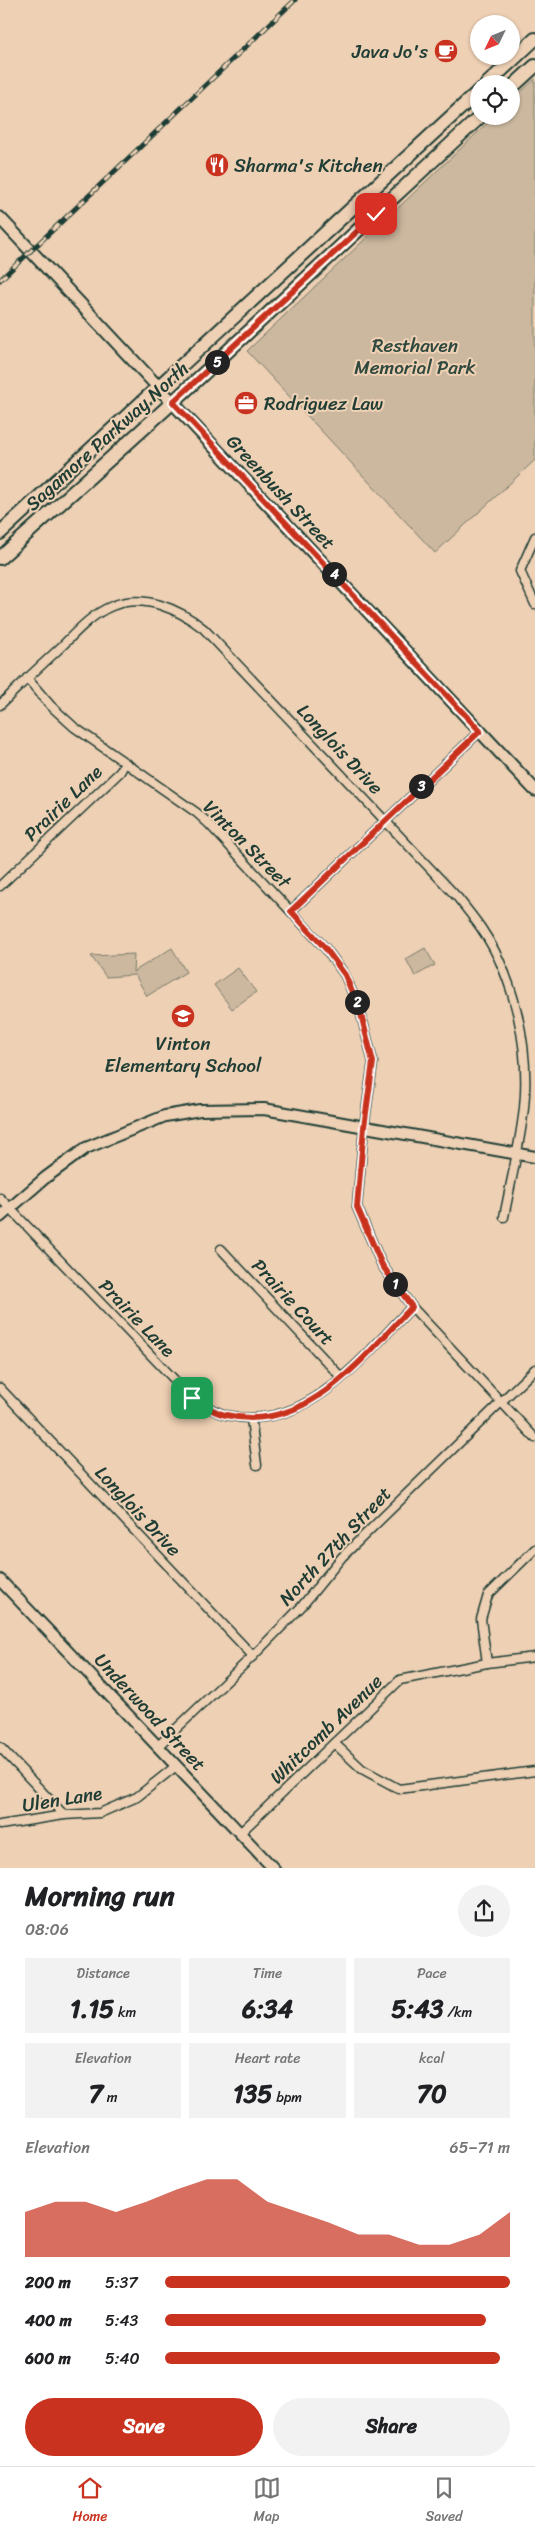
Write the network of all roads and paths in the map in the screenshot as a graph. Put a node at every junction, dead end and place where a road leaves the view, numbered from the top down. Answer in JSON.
{"nodes":[{"id":1,"x":535,"y":39,"type":"edge"},
{"id":2,"x":535,"y":66,"type":"edge"},
{"id":3,"x":497,"y":75,"type":"edge"},
{"id":4,"x":520,"y":80,"type":"edge"},
{"id":5,"x":470,"y":99,"type":"edge"},
{"id":6,"x":470,"y":125,"type":"edge"},
{"id":7,"x":0,"y":218,"type":"edge"},
{"id":8,"x":159,"y":386,"type":"junction"},
{"id":9,"x":173,"y":402,"type":"junction"},
{"id":10,"x":0,"y":532,"type":"edge"},
{"id":11,"x":535,"y":537,"type":"edge"},
{"id":12,"x":0,"y":558,"type":"edge"},
{"id":13,"x":535,"y":604,"type":"edge"},
{"id":14,"x":28,"y":678,"type":"junction"},
{"id":15,"x":0,"y":705,"type":"edge"},
{"id":16,"x":480,"y":731,"type":"junction"},
{"id":17,"x":125,"y":763,"type":"junction"},
{"id":18,"x":535,"y":790,"type":"edge"},
{"id":19,"x":385,"y":820,"type":"junction"},
{"id":20,"x":0,"y":886,"type":"edge"},
{"id":21,"x":291,"y":911,"type":"junction"},
{"id":22,"x":364,"y":1127,"type":"junction"},
{"id":23,"x":516,"y":1154,"type":"junction"},
{"id":24,"x":535,"y":1157,"type":"edge"},
{"id":25,"x":0,"y":1198,"type":"edge"},
{"id":26,"x":9,"y":1208,"type":"junction"},
{"id":27,"x":0,"y":1217,"type":"edge"},
{"id":28,"x":504,"y":1217,"type":"dead end"},
{"id":29,"x":221,"y":1249,"type":"dead end"},
{"id":30,"x":412,"y":1307,"type":"junction"},
{"id":31,"x":535,"y":1369,"type":"edge"},
{"id":32,"x":342,"y":1377,"type":"junction"},
{"id":33,"x":0,"y":1388,"type":"edge"},
{"id":34,"x":500,"y":1403,"type":"junction"},
{"id":35,"x":251,"y":1419,"type":"junction"},
{"id":36,"x":535,"y":1438,"type":"edge"},
{"id":37,"x":257,"y":1465,"type":"dead end"},
{"id":38,"x":535,"y":1549,"type":"edge"},
{"id":39,"x":0,"y":1580,"type":"edge"},
{"id":40,"x":253,"y":1656,"type":"junction"},
{"id":41,"x":535,"y":1656,"type":"edge"},
{"id":42,"x":487,"y":1663,"type":"junction"},
{"id":43,"x":334,"y":1743,"type":"junction"},
{"id":44,"x":158,"y":1746,"type":"junction"},
{"id":45,"x":0,"y":1747,"type":"edge"},
{"id":46,"x":176,"y":1766,"type":"junction"},
{"id":47,"x":535,"y":1771,"type":"edge"},
{"id":48,"x":64,"y":1816,"type":"junction"},
{"id":49,"x":0,"y":1825,"type":"edge"},
{"id":50,"x":240,"y":1833,"type":"junction"},
{"id":51,"x":274,"y":1868,"type":"edge"}],
"edges":[{"from":1,"to":3,"type":"main road"},
{"from":2,"to":4,"type":"main road"},
{"from":5,"to":8,"type":"main road","name":"Sagamore Parkway North"},
{"from":6,"to":9,"type":"main road","name":"Sagamore Parkway North"},
{"from":7,"to":8,"type":"main road","name":"Greenbush Street"},
{"from":8,"to":9,"type":"main road","name":"Greenbush Street"},
{"from":8,"to":10,"type":"main road","name":"Sagamore Parkway North"},
{"from":9,"to":12,"type":"main road","name":"Sagamore Parkway North"},
{"from":9,"to":16,"type":"main road","name":"Greenbush Street"},
{"from":11,"to":13,"type":"street"},
{"from":14,"to":15,"type":"street","name":"Longlois Drive"},
{"from":14,"to":17,"type":"street","name":"Vinton Street"},
{"from":14,"to":19,"type":"street","name":"Longlois Drive"},
{"from":16,"to":18,"type":"main road","name":"Greenbush Street"},
{"from":16,"to":19,"type":"street"},
{"from":17,"to":20,"type":"street","name":"Prairie Lane"},
{"from":17,"to":21,"type":"street","name":"Vinton Street"},
{"from":19,"to":21,"type":"street"},
{"from":19,"to":23,"type":"street","name":"Longlois Drive"},
{"from":21,"to":22,"type":"street","name":"Vinton Street"},
{"from":22,"to":23,"type":"street"},
{"from":22,"to":26,"type":"street"},
{"from":22,"to":30,"type":"street","name":"Vinton Street"},
{"from":23,"to":24,"type":"street"},
{"from":23,"to":28,"type":"street","name":"Longlois Drive"},
{"from":25,"to":26,"type":"street","name":"Prairie Lane"},
{"from":26,"to":27,"type":"street"},
{"from":26,"to":35,"type":"street","name":"Prairie Lane"},
{"from":29,"to":32,"type":"street","name":"Prairie Court"},
{"from":30,"to":32,"type":"street","name":"Prairie Lane"},
{"from":30,"to":34,"type":"street","name":"Vinton Street"},
{"from":31,"to":34,"type":"street","name":"North 27th Street"},
{"from":32,"to":35,"type":"street","name":"Prairie Lane"},
{"from":33,"to":40,"type":"street","name":"Longlois Drive"},
{"from":34,"to":36,"type":"street","name":"Vinton Street"},
{"from":34,"to":40,"type":"street","name":"North 27th Street"},
{"from":35,"to":37,"type":"street"},
{"from":38,"to":42,"type":"street"},
{"from":39,"to":44,"type":"street","name":"Underwood Street"},
{"from":40,"to":44,"type":"street","name":"North 27th Street"},
{"from":41,"to":42,"type":"street","name":"Whitcomb Avenue"},
{"from":42,"to":43,"type":"street","name":"Whitcomb Avenue"},
{"from":43,"to":47,"type":"street"},
{"from":43,"to":50,"type":"street","name":"Whitcomb Avenue"},
{"from":44,"to":46,"type":"street","name":"Underwood Street"},
{"from":45,"to":48,"type":"street"},
{"from":46,"to":48,"type":"street","name":"Ulen Lane"},
{"from":46,"to":50,"type":"street","name":"Underwood Street"},
{"from":48,"to":49,"type":"street","name":"Ulen Lane"},
{"from":50,"to":51,"type":"street","name":"Underwood Street"}]}
